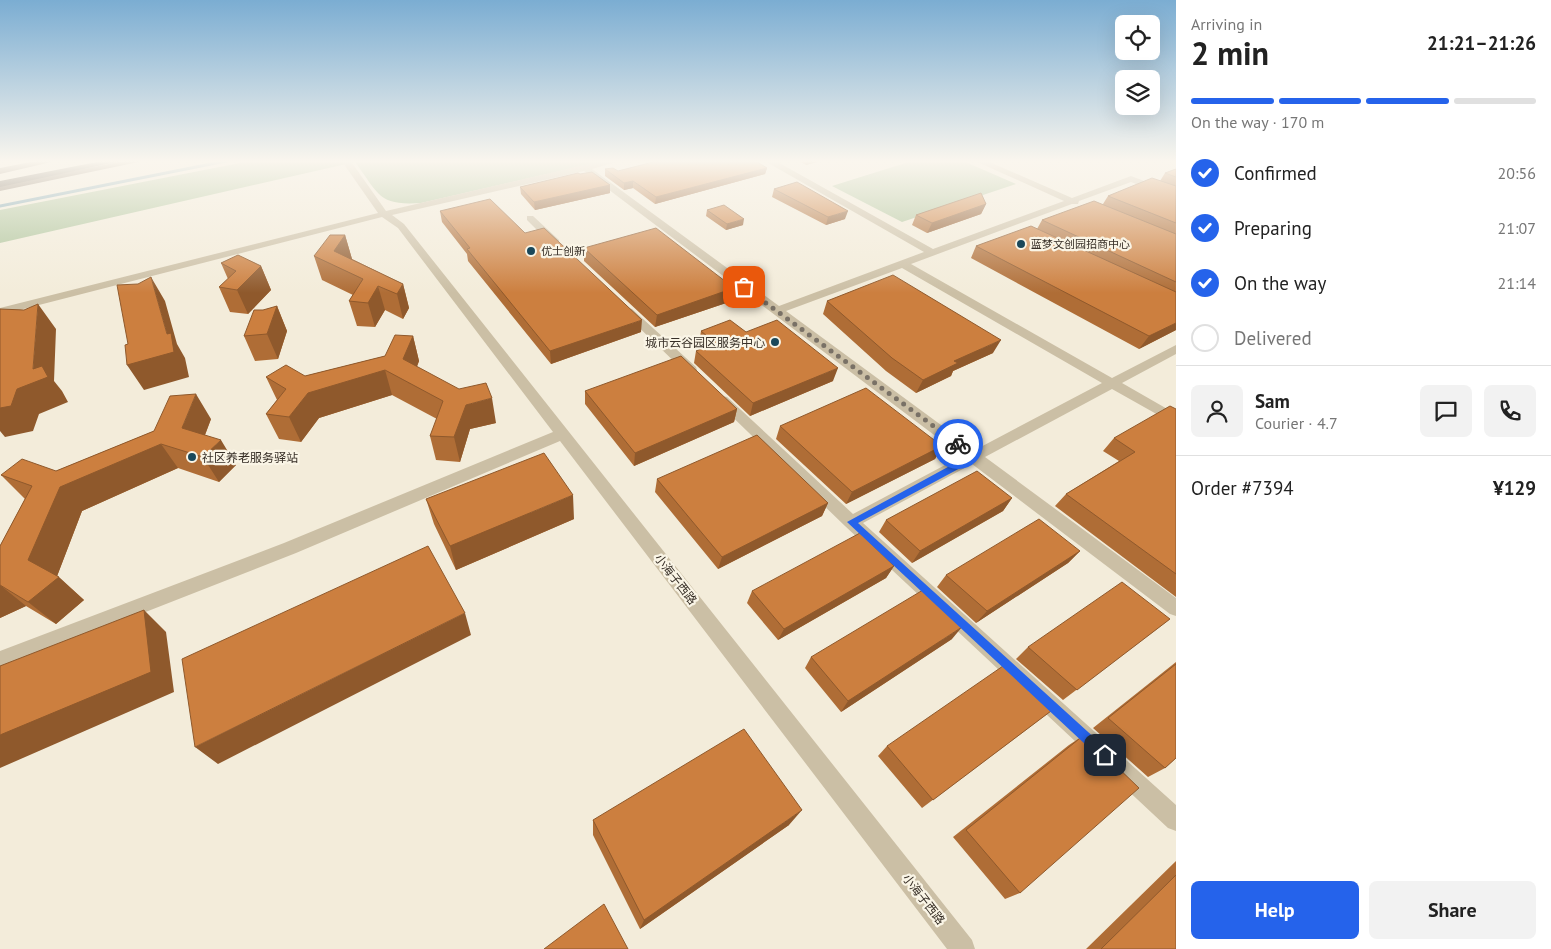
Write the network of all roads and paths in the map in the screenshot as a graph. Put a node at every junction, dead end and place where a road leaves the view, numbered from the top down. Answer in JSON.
{"nodes":[{"id":1,"x":377,"y":204,"type":"edge"},
{"id":2,"x":427,"y":204,"type":"edge"},
{"id":3,"x":634,"y":204,"type":"edge"},
{"id":4,"x":846,"y":204,"type":"edge"},
{"id":5,"x":1062,"y":204,"type":"edge"},
{"id":6,"x":1079,"y":204,"type":"edge"},
{"id":7,"x":1089,"y":208,"type":"edge"},
{"id":8,"x":384,"y":214,"type":"junction"},
{"id":9,"x":530,"y":218,"type":"dead end"},
{"id":10,"x":1008,"y":224,"type":"junction"},
{"id":11,"x":1025,"y":232,"type":"edge"},
{"id":12,"x":566,"y":252,"type":"edge"},
{"id":13,"x":931,"y":252,"type":"junction"},
{"id":14,"x":902,"y":263,"type":"junction"},
{"id":15,"x":616,"y":299,"type":"edge"},
{"id":16,"x":775,"y":311,"type":"junction"},
{"id":17,"x":0,"y":312,"type":"edge"},
{"id":18,"x":1176,"y":349,"type":"edge"},
{"id":19,"x":1111,"y":383,"type":"junction"},
{"id":20,"x":1176,"y":420,"type":"edge"},
{"id":21,"x":563,"y":434,"type":"junction"},
{"id":22,"x":974,"y":456,"type":"junction"},
{"id":23,"x":851,"y":522,"type":"junction"},
{"id":24,"x":1176,"y":608,"type":"edge"},
{"id":25,"x":0,"y":660,"type":"edge"},
{"id":26,"x":1176,"y":820,"type":"edge"},
{"id":27,"x":963,"y":949,"type":"edge"}],
"edges":[{"from":1,"to":8,"type":"street","name":"小海子西路"},
{"from":2,"to":8,"type":"street"},
{"from":3,"to":16,"type":"street"},
{"from":4,"to":13,"type":"street"},
{"from":5,"to":10,"type":"street"},
{"from":6,"to":7,"type":"street"},
{"from":8,"to":17,"type":"street"},
{"from":8,"to":21,"type":"street","name":"小海子西路"},
{"from":9,"to":12,"type":"street"},
{"from":10,"to":11,"type":"street"},
{"from":10,"to":13,"type":"street"},
{"from":13,"to":14,"type":"street"},
{"from":14,"to":16,"type":"street"},
{"from":14,"to":19,"type":"street"},
{"from":15,"to":23,"type":"street"},
{"from":16,"to":22,"type":"street"},
{"from":18,"to":19,"type":"street"},
{"from":19,"to":20,"type":"street"},
{"from":19,"to":22,"type":"street"},
{"from":21,"to":25,"type":"street"},
{"from":21,"to":27,"type":"street","name":"小海子西路"},
{"from":22,"to":23,"type":"street"},
{"from":22,"to":24,"type":"street"},
{"from":23,"to":26,"type":"street"}]}
